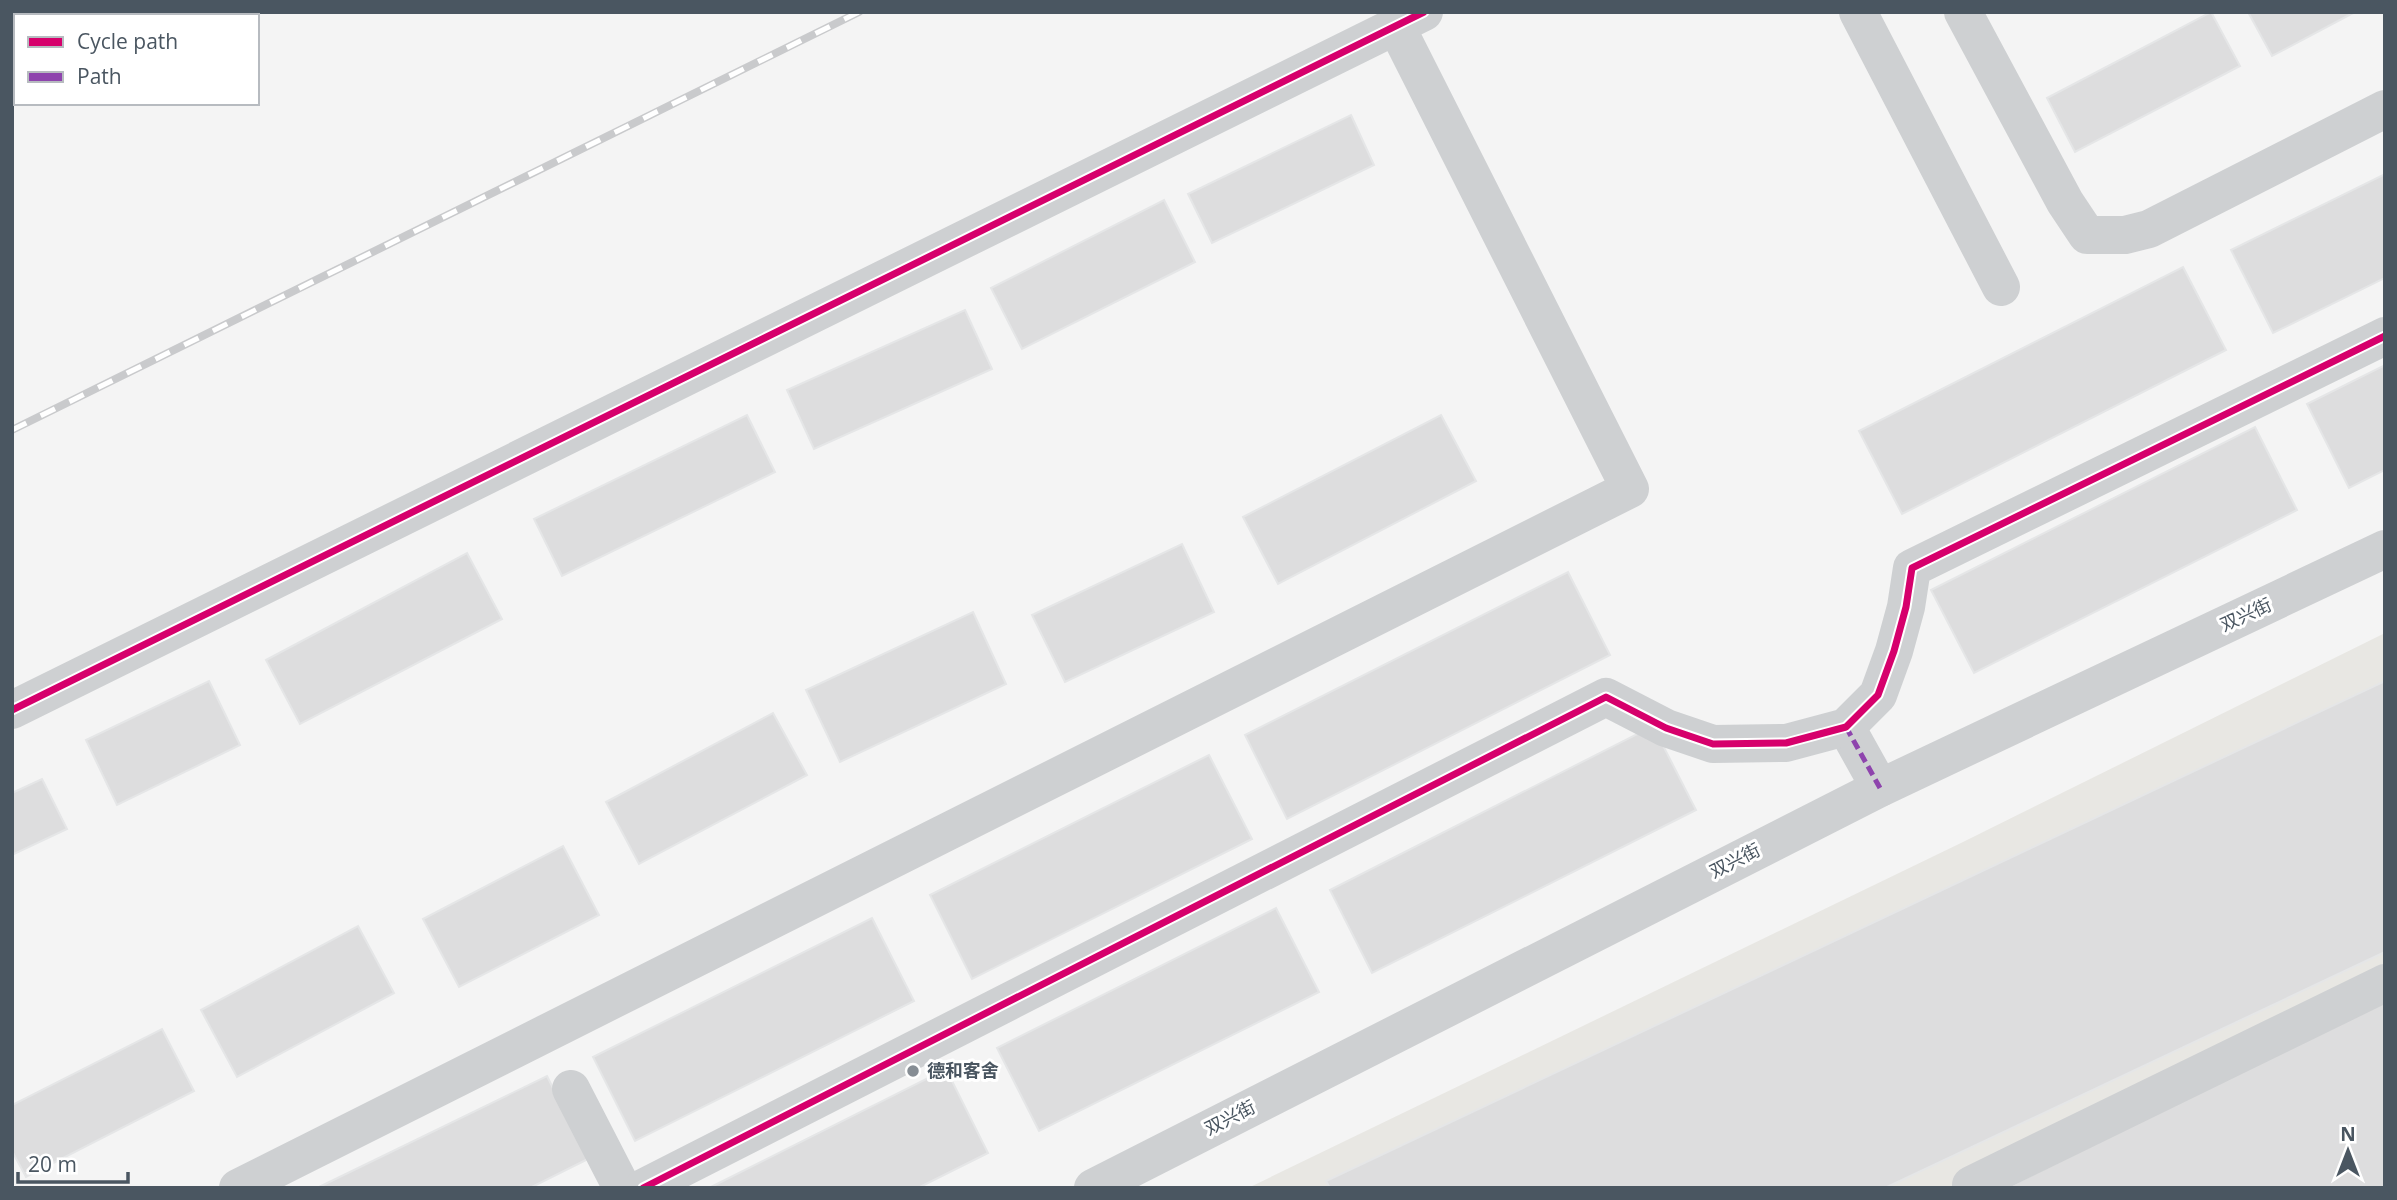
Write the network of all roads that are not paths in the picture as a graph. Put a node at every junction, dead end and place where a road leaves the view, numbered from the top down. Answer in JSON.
{"nodes":[{"id":1,"x":1858,"y":12,"type":"edge"},
{"id":2,"x":1963,"y":12,"type":"edge"},
{"id":3,"x":1410,"y":19,"type":"edge"},
{"id":4,"x":2385,"y":109,"type":"edge"},
{"id":5,"x":2001,"y":287,"type":"dead end"},
{"id":6,"x":2385,"y":335,"type":"edge"},
{"id":7,"x":2385,"y":549,"type":"edge"},
{"id":8,"x":12,"y":710,"type":"edge"},
{"id":9,"x":1846,"y":727,"type":"junction"},
{"id":10,"x":1880,"y":788,"type":"junction"},
{"id":11,"x":2385,"y":982,"type":"edge"},
{"id":12,"x":571,"y":1089,"type":"dead end"},
{"id":13,"x":1971,"y":1185,"type":"dead end"},
{"id":14,"x":238,"y":1188,"type":"edge"},
{"id":15,"x":622,"y":1188,"type":"edge"},
{"id":16,"x":643,"y":1188,"type":"edge"},
{"id":17,"x":1093,"y":1188,"type":"edge"}],
"edges":[{"from":1,"to":5,"type":"street"},
{"from":2,"to":4,"type":"street"},
{"from":3,"to":8,"type":"street"},
{"from":3,"to":14,"type":"street"},
{"from":6,"to":9,"type":"street"},
{"from":7,"to":10,"type":"street","name":"双兴街"},
{"from":9,"to":10,"type":"street"},
{"from":9,"to":16,"type":"street"},
{"from":10,"to":17,"type":"street","name":"双兴街"},
{"from":11,"to":13,"type":"street"},
{"from":12,"to":15,"type":"street"}]}
